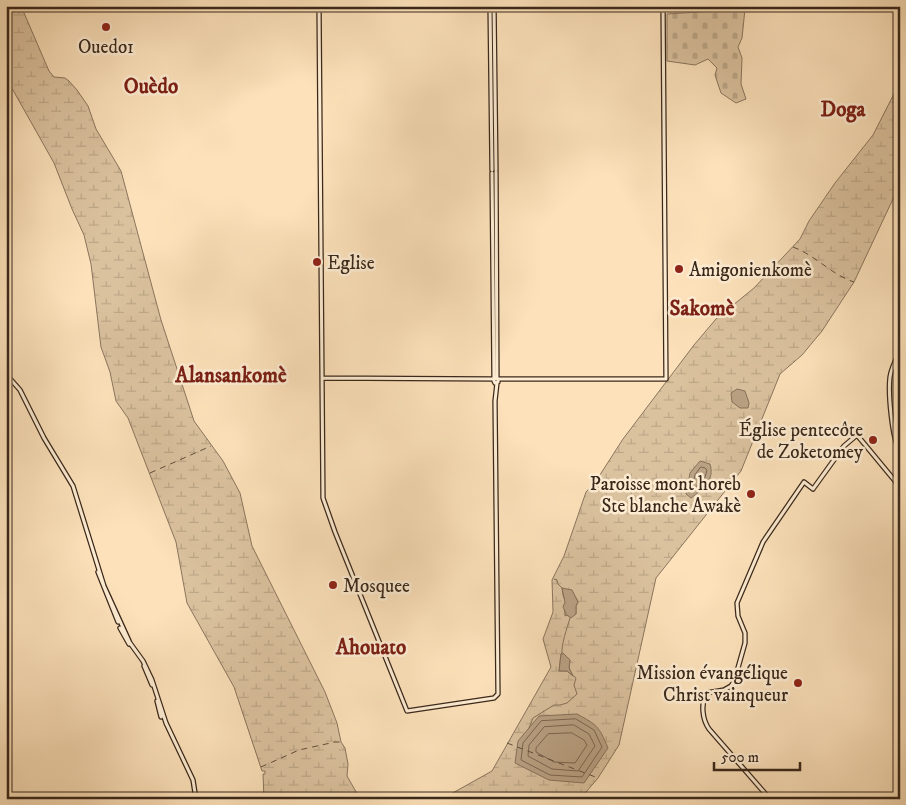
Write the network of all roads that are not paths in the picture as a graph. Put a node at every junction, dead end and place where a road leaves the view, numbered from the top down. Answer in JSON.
{"nodes":[{"id":1,"x":320,"y":6,"type":"edge"},
{"id":2,"x":490,"y":6,"type":"edge"},
{"id":3,"x":494,"y":6,"type":"edge"},
{"id":4,"x":663,"y":6,"type":"edge"},
{"id":5,"x":494,"y":171,"type":"junction"},
{"id":6,"x":900,"y":351,"type":"edge"},
{"id":7,"x":6,"y":375,"type":"edge"},
{"id":8,"x":323,"y":378,"type":"junction"},
{"id":9,"x":496,"y":380,"type":"junction"},
{"id":10,"x":900,"y":452,"type":"edge"},
{"id":11,"x":900,"y":487,"type":"edge"},
{"id":12,"x":195,"y":799,"type":"edge"},
{"id":13,"x":770,"y":799,"type":"edge"}],
"edges":[{"from":1,"to":8,"type":"street"},
{"from":2,"to":5,"type":"street"},
{"from":3,"to":5,"type":"street"},
{"from":4,"to":9,"type":"street"},
{"from":5,"to":9,"type":"street"},
{"from":6,"to":10,"type":"street"},
{"from":7,"to":12,"type":"street"},
{"from":8,"to":9,"type":"street"},
{"from":8,"to":9,"type":"street"},
{"from":11,"to":13,"type":"street"}]}
